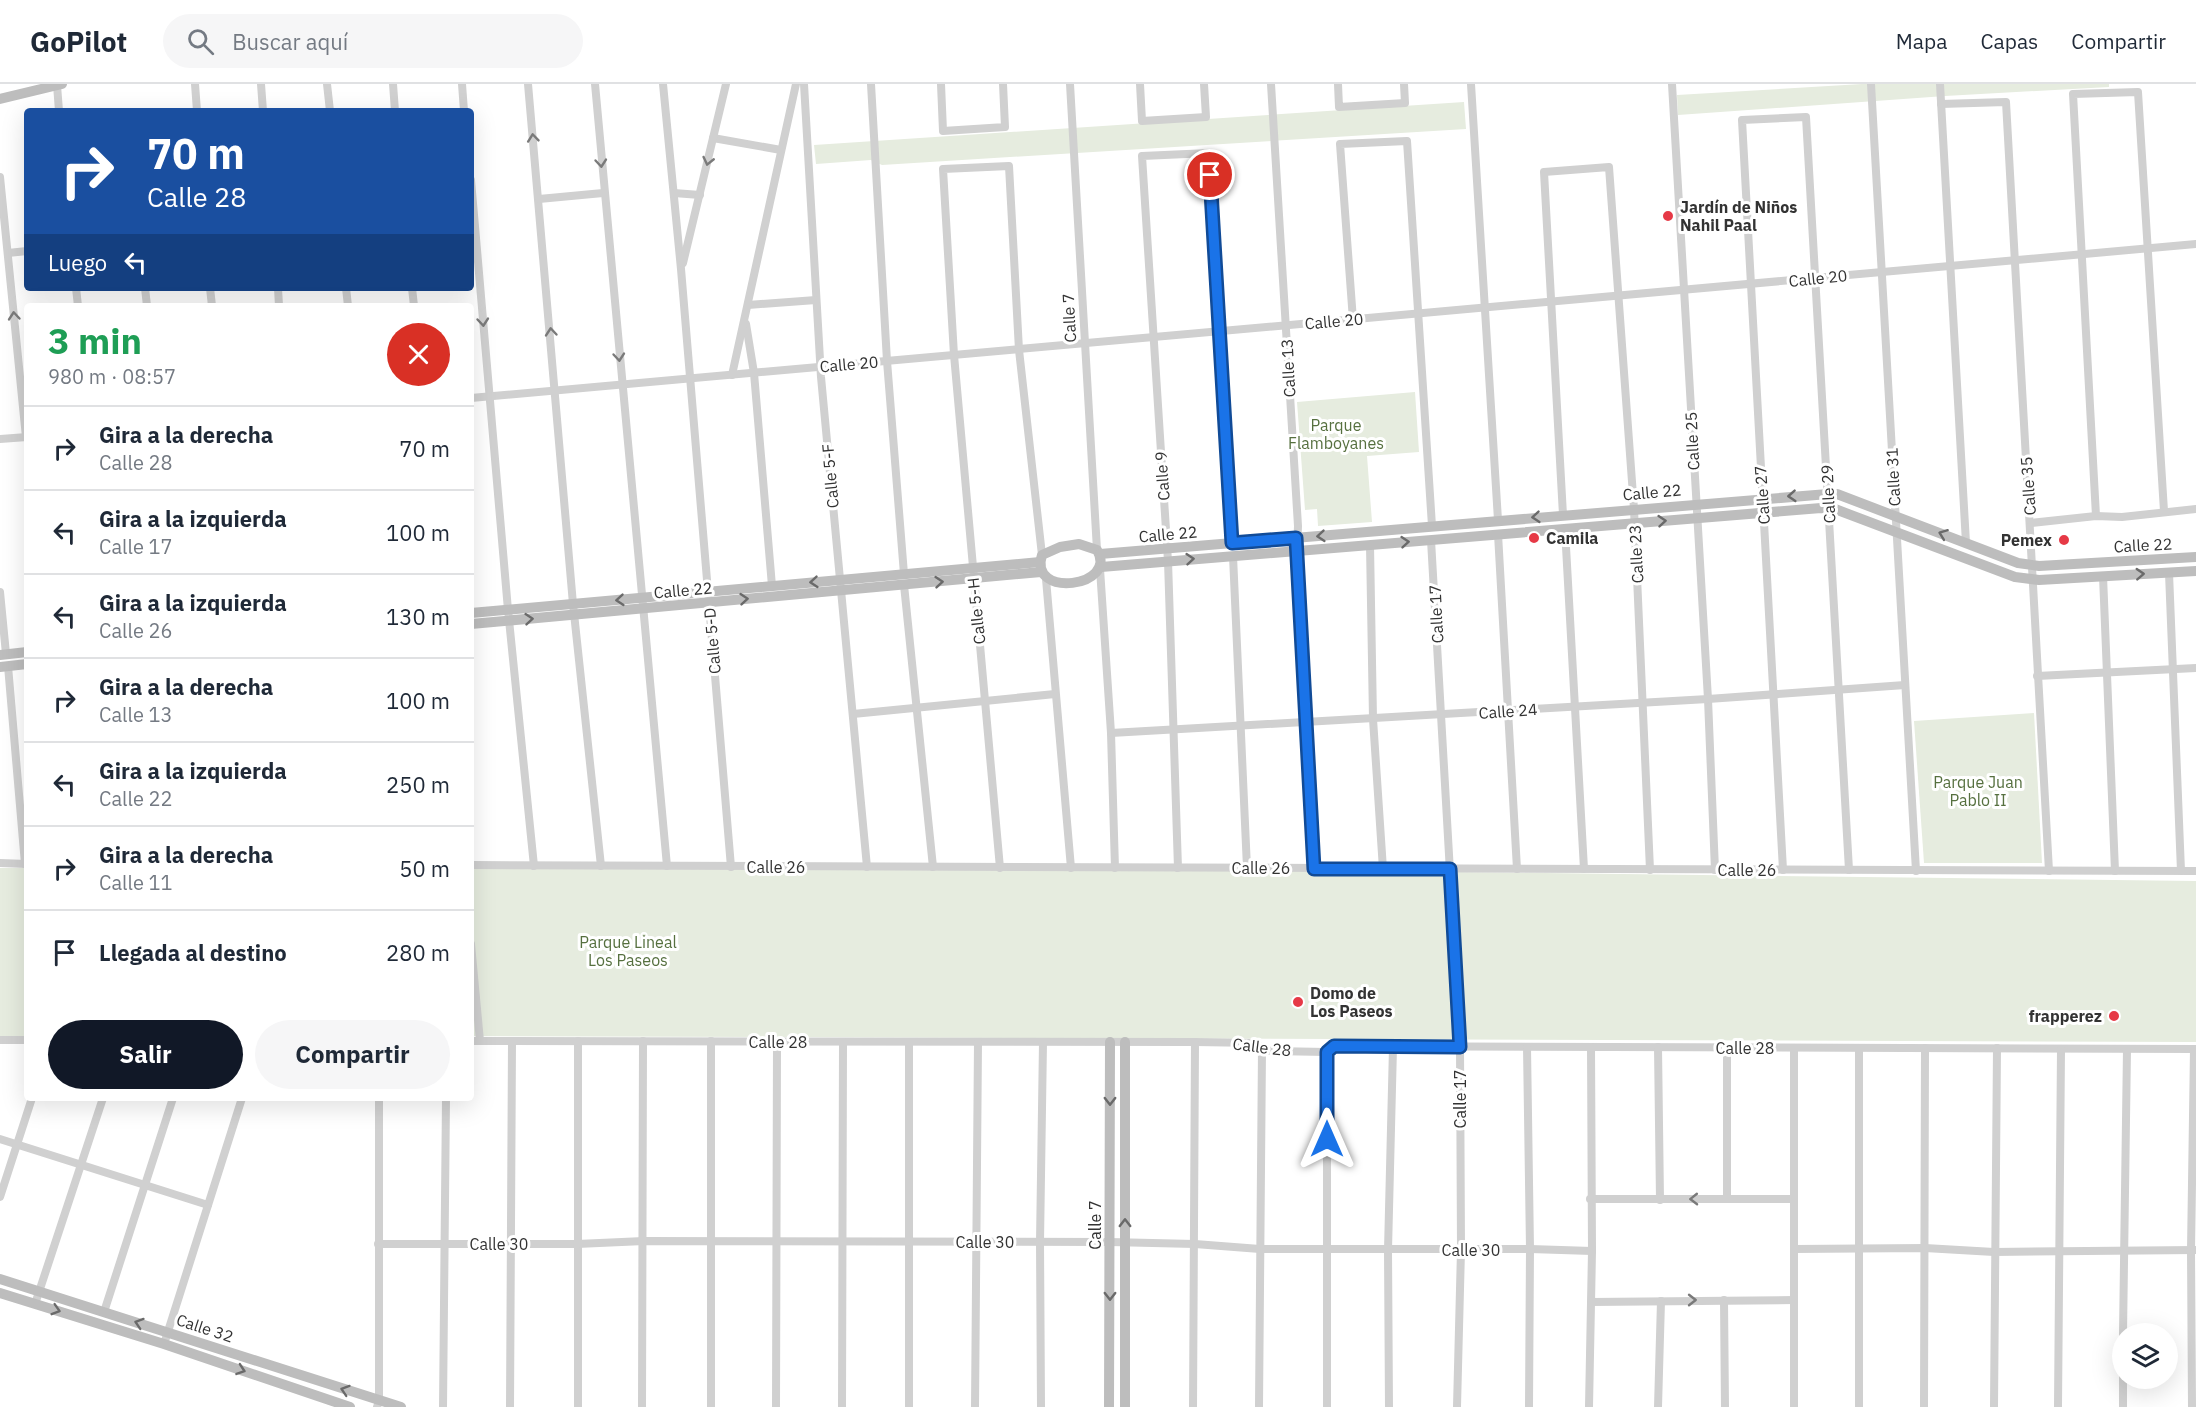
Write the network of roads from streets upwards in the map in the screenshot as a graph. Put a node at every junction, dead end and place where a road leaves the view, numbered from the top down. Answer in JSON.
{"nodes":[{"id":1,"x":195,"y":84,"type":"edge"},
{"id":2,"x":261,"y":84,"type":"edge"},
{"id":3,"x":327,"y":84,"type":"edge"},
{"id":4,"x":393,"y":84,"type":"edge"},
{"id":5,"x":462,"y":84,"type":"edge"},
{"id":6,"x":528,"y":84,"type":"edge"},
{"id":7,"x":595,"y":84,"type":"edge"},
{"id":8,"x":663,"y":84,"type":"edge"},
{"id":9,"x":726,"y":84,"type":"edge"},
{"id":10,"x":796,"y":84,"type":"edge"},
{"id":11,"x":804,"y":84,"type":"edge"},
{"id":12,"x":871,"y":84,"type":"edge"},
{"id":13,"x":940,"y":84,"type":"edge"},
{"id":14,"x":1002,"y":84,"type":"edge"},
{"id":15,"x":1070,"y":84,"type":"edge"},
{"id":16,"x":1140,"y":84,"type":"edge"},
{"id":17,"x":1204,"y":84,"type":"edge"},
{"id":18,"x":1271,"y":84,"type":"edge"},
{"id":19,"x":1338,"y":84,"type":"edge"},
{"id":20,"x":1404,"y":84,"type":"edge"},
{"id":21,"x":1471,"y":84,"type":"edge"},
{"id":22,"x":1672,"y":84,"type":"edge"},
{"id":23,"x":1871,"y":84,"type":"edge"},
{"id":24,"x":1940,"y":84,"type":"edge"},
{"id":25,"x":59,"y":85,"type":"edge"},
{"id":26,"x":0,"y":99,"type":"edge"},
{"id":27,"x":1941,"y":104,"type":"junction"},
{"id":28,"x":59,"y":108,"type":"edge"},
{"id":29,"x":197,"y":108,"type":"edge"},
{"id":30,"x":263,"y":108,"type":"edge"},
{"id":31,"x":330,"y":108,"type":"edge"},
{"id":32,"x":395,"y":108,"type":"edge"},
{"id":33,"x":464,"y":108,"type":"edge"},
{"id":34,"x":1742,"y":120,"type":"joint"},
{"id":35,"x":713,"y":138,"type":"junction"},
{"id":36,"x":781,"y":150,"type":"junction"},
{"id":37,"x":0,"y":177,"type":"edge"},
{"id":38,"x":603,"y":193,"type":"junction"},
{"id":39,"x":674,"y":194,"type":"junction"},
{"id":40,"x":700,"y":195,"type":"junction"},
{"id":41,"x":539,"y":199,"type":"junction"},
{"id":42,"x":474,"y":223,"type":"edge"},
{"id":43,"x":2196,"y":244,"type":"edge"},
{"id":44,"x":2148,"y":248,"type":"junction"},
{"id":45,"x":24,"y":251,"type":"edge"},
{"id":46,"x":8,"y":253,"type":"junction"},
{"id":47,"x":2080,"y":255,"type":"junction"},
{"id":48,"x":2016,"y":260,"type":"junction"},
{"id":49,"x":1951,"y":266,"type":"junction"},
{"id":50,"x":681,"y":269,"type":"junction"},
{"id":51,"x":1882,"y":272,"type":"junction"},
{"id":52,"x":1816,"y":278,"type":"junction"},
{"id":53,"x":1750,"y":285,"type":"junction"},
{"id":54,"x":1683,"y":290,"type":"junction"},
{"id":55,"x":1619,"y":296,"type":"junction"},
{"id":56,"x":816,"y":300,"type":"junction"},
{"id":57,"x":1551,"y":302,"type":"junction"},
{"id":58,"x":748,"y":305,"type":"junction"},
{"id":59,"x":1485,"y":308,"type":"junction"},
{"id":60,"x":1418,"y":314,"type":"junction"},
{"id":61,"x":745,"y":320,"type":"junction"},
{"id":62,"x":1353,"y":320,"type":"junction"},
{"id":63,"x":1286,"y":326,"type":"junction"},
{"id":64,"x":1220,"y":332,"type":"junction"},
{"id":65,"x":1153,"y":338,"type":"junction"},
{"id":66,"x":1085,"y":344,"type":"junction"},
{"id":67,"x":1019,"y":350,"type":"junction"},
{"id":68,"x":954,"y":355,"type":"junction"},
{"id":69,"x":887,"y":361,"type":"junction"},
{"id":70,"x":820,"y":367,"type":"junction"},
{"id":71,"x":754,"y":373,"type":"junction"},
{"id":72,"x":732,"y":375,"type":"junction"},
{"id":73,"x":690,"y":378,"type":"junction"},
{"id":74,"x":621,"y":384,"type":"junction"},
{"id":75,"x":556,"y":390,"type":"junction"},
{"id":76,"x":490,"y":396,"type":"junction"},
{"id":77,"x":474,"y":398,"type":"edge"},
{"id":78,"x":24,"y":417,"type":"edge"},
{"id":79,"x":24,"y":437,"type":"edge"},
{"id":80,"x":0,"y":439,"type":"edge"},
{"id":81,"x":1828,"y":494,"type":"junction"},
{"id":82,"x":1762,"y":498,"type":"junction"},
{"id":83,"x":1695,"y":504,"type":"junction"},
{"id":84,"x":1634,"y":509,"type":"junction"},
{"id":85,"x":1829,"y":509,"type":"junction"},
{"id":86,"x":2196,"y":509,"type":"edge"},
{"id":87,"x":2164,"y":511,"type":"junction"},
{"id":88,"x":1763,"y":512,"type":"junction"},
{"id":89,"x":1563,"y":515,"type":"junction"},
{"id":90,"x":1896,"y":516,"type":"junction"},
{"id":91,"x":2096,"y":516,"type":"junction"},
{"id":92,"x":1697,"y":518,"type":"junction"},
{"id":93,"x":1498,"y":520,"type":"junction"},
{"id":94,"x":1635,"y":523,"type":"junction"},
{"id":95,"x":2031,"y":523,"type":"junction"},
{"id":96,"x":1432,"y":526,"type":"junction"},
{"id":97,"x":1565,"y":529,"type":"junction"},
{"id":98,"x":1896,"y":532,"type":"junction"},
{"id":99,"x":1498,"y":534,"type":"junction"},
{"id":100,"x":1296,"y":538,"type":"junction"},
{"id":101,"x":1431,"y":540,"type":"junction"},
{"id":102,"x":1232,"y":543,"type":"junction"},
{"id":103,"x":1966,"y":543,"type":"junction"},
{"id":104,"x":1370,"y":545,"type":"junction"},
{"id":105,"x":1167,"y":549,"type":"junction"},
{"id":106,"x":1297,"y":550,"type":"junction"},
{"id":107,"x":1099,"y":552,"type":"junction"},
{"id":108,"x":1233,"y":556,"type":"junction"},
{"id":109,"x":2196,"y":557,"type":"edge"},
{"id":110,"x":1168,"y":561,"type":"junction"},
{"id":111,"x":2032,"y":565,"type":"junction"},
{"id":112,"x":1042,"y":567,"type":"junction"},
{"id":113,"x":1101,"y":568,"type":"junction"},
{"id":114,"x":2196,"y":571,"type":"edge"},
{"id":115,"x":972,"y":573,"type":"junction"},
{"id":116,"x":2169,"y":573,"type":"junction"},
{"id":117,"x":2103,"y":576,"type":"junction"},
{"id":118,"x":2032,"y":579,"type":"junction"},
{"id":119,"x":904,"y":580,"type":"junction"},
{"id":120,"x":841,"y":585,"type":"junction"},
{"id":121,"x":772,"y":586,"type":"junction"},
{"id":122,"x":0,"y":592,"type":"edge"},
{"id":123,"x":708,"y":597,"type":"junction"},
{"id":124,"x":642,"y":603,"type":"junction"},
{"id":125,"x":574,"y":609,"type":"junction"},
{"id":126,"x":474,"y":613,"type":"edge"},
{"id":127,"x":508,"y":615,"type":"junction"},
{"id":128,"x":474,"y":623,"type":"edge"},
{"id":129,"x":24,"y":652,"type":"edge"},
{"id":130,"x":3,"y":655,"type":"edge"},
{"id":131,"x":24,"y":664,"type":"edge"},
{"id":132,"x":4,"y":666,"type":"edge"},
{"id":133,"x":2196,"y":668,"type":"edge"},
{"id":134,"x":2172,"y":669,"type":"junction"},
{"id":135,"x":2106,"y":672,"type":"junction"},
{"id":136,"x":2037,"y":676,"type":"junction"},
{"id":137,"x":1905,"y":685,"type":"junction"},
{"id":138,"x":1840,"y":688,"type":"junction"},
{"id":139,"x":1055,"y":694,"type":"junction"},
{"id":140,"x":1775,"y":694,"type":"junction"},
{"id":141,"x":1708,"y":699,"type":"junction"},
{"id":142,"x":986,"y":701,"type":"junction"},
{"id":143,"x":1643,"y":703,"type":"junction"},
{"id":144,"x":917,"y":707,"type":"junction"},
{"id":145,"x":1575,"y":707,"type":"junction"},
{"id":146,"x":1509,"y":711,"type":"junction"},
{"id":147,"x":853,"y":714,"type":"junction"},
{"id":148,"x":1442,"y":716,"type":"junction"},
{"id":149,"x":1373,"y":719,"type":"junction"},
{"id":150,"x":1306,"y":722,"type":"junction"},
{"id":151,"x":1240,"y":725,"type":"junction"},
{"id":152,"x":1174,"y":729,"type":"junction"},
{"id":153,"x":1111,"y":734,"type":"junction"},
{"id":154,"x":24,"y":846,"type":"edge"},
{"id":155,"x":0,"y":863,"type":"edge"},
{"id":156,"x":24,"y":864,"type":"edge"},
{"id":157,"x":474,"y":866,"type":"edge"},
{"id":158,"x":534,"y":866,"type":"junction"},
{"id":159,"x":601,"y":866,"type":"junction"},
{"id":160,"x":667,"y":866,"type":"junction"},
{"id":161,"x":731,"y":867,"type":"junction"},
{"id":162,"x":867,"y":867,"type":"junction"},
{"id":163,"x":933,"y":867,"type":"junction"},
{"id":164,"x":1000,"y":868,"type":"junction"},
{"id":165,"x":1071,"y":868,"type":"junction"},
{"id":166,"x":1115,"y":868,"type":"junction"},
{"id":167,"x":1178,"y":868,"type":"junction"},
{"id":168,"x":1247,"y":868,"type":"junction"},
{"id":169,"x":1314,"y":869,"type":"junction"},
{"id":170,"x":1383,"y":869,"type":"junction"},
{"id":171,"x":1450,"y":869,"type":"junction"},
{"id":172,"x":1517,"y":869,"type":"junction"},
{"id":173,"x":1584,"y":869,"type":"junction"},
{"id":174,"x":1650,"y":870,"type":"junction"},
{"id":175,"x":1715,"y":870,"type":"junction"},
{"id":176,"x":1783,"y":870,"type":"junction"},
{"id":177,"x":1849,"y":870,"type":"junction"},
{"id":178,"x":1916,"y":870,"type":"junction"},
{"id":179,"x":2049,"y":871,"type":"junction"},
{"id":180,"x":2115,"y":871,"type":"junction"},
{"id":181,"x":2181,"y":871,"type":"junction"},
{"id":182,"x":2196,"y":871,"type":"edge"},
{"id":183,"x":474,"y":1017,"type":"edge"},
{"id":184,"x":0,"y":1040,"type":"edge"},
{"id":185,"x":24,"y":1040,"type":"edge"},
{"id":186,"x":475,"y":1041,"type":"edge"},
{"id":187,"x":512,"y":1041,"type":"junction"},
{"id":188,"x":578,"y":1041,"type":"junction"},
{"id":189,"x":643,"y":1041,"type":"junction"},
{"id":190,"x":711,"y":1041,"type":"junction"},
{"id":191,"x":777,"y":1041,"type":"junction"},
{"id":192,"x":843,"y":1042,"type":"junction"},
{"id":193,"x":909,"y":1042,"type":"junction"},
{"id":194,"x":978,"y":1042,"type":"junction"},
{"id":195,"x":1043,"y":1042,"type":"junction"},
{"id":196,"x":1110,"y":1042,"type":"junction"},
{"id":197,"x":1125,"y":1042,"type":"junction"},
{"id":198,"x":1195,"y":1042,"type":"junction"},
{"id":199,"x":1393,"y":1047,"type":"junction"},
{"id":200,"x":1460,"y":1047,"type":"junction"},
{"id":201,"x":1527,"y":1047,"type":"junction"},
{"id":202,"x":1591,"y":1047,"type":"junction"},
{"id":203,"x":1658,"y":1047,"type":"junction"},
{"id":204,"x":1727,"y":1048,"type":"junction"},
{"id":205,"x":1794,"y":1048,"type":"junction"},
{"id":206,"x":1859,"y":1048,"type":"junction"},
{"id":207,"x":1925,"y":1048,"type":"junction"},
{"id":208,"x":1997,"y":1048,"type":"junction"},
{"id":209,"x":2061,"y":1048,"type":"junction"},
{"id":210,"x":1262,"y":1049,"type":"junction"},
{"id":211,"x":2127,"y":1049,"type":"junction"},
{"id":212,"x":2195,"y":1049,"type":"edge"},
{"id":213,"x":1327,"y":1052,"type":"junction"},
{"id":214,"x":31,"y":1101,"type":"edge"},
{"id":215,"x":102,"y":1101,"type":"edge"},
{"id":216,"x":172,"y":1101,"type":"edge"},
{"id":217,"x":241,"y":1101,"type":"edge"},
{"id":218,"x":379,"y":1101,"type":"edge"},
{"id":219,"x":446,"y":1101,"type":"edge"},
{"id":220,"x":0,"y":1139,"type":"edge"},
{"id":221,"x":17,"y":1145,"type":"junction"},
{"id":222,"x":80,"y":1165,"type":"junction"},
{"id":223,"x":147,"y":1185,"type":"junction"},
{"id":224,"x":0,"y":1197,"type":"edge"},
{"id":225,"x":1590,"y":1199,"type":"junction"},
{"id":226,"x":1727,"y":1199,"type":"junction"},
{"id":227,"x":1794,"y":1199,"type":"junction"},
{"id":228,"x":1660,"y":1200,"type":"junction"},
{"id":229,"x":208,"y":1205,"type":"junction"},
{"id":230,"x":644,"y":1241,"type":"junction"},
{"id":231,"x":712,"y":1241,"type":"junction"},
{"id":232,"x":777,"y":1241,"type":"junction"},
{"id":233,"x":841,"y":1241,"type":"junction"},
{"id":234,"x":910,"y":1241,"type":"junction"},
{"id":235,"x":975,"y":1242,"type":"junction"},
{"id":236,"x":1040,"y":1242,"type":"junction"},
{"id":237,"x":1110,"y":1242,"type":"junction"},
{"id":238,"x":378,"y":1244,"type":"junction"},
{"id":239,"x":445,"y":1244,"type":"junction"},
{"id":240,"x":511,"y":1244,"type":"junction"},
{"id":241,"x":578,"y":1244,"type":"junction"},
{"id":242,"x":1125,"y":1244,"type":"junction"},
{"id":243,"x":1195,"y":1244,"type":"junction"},
{"id":244,"x":1328,"y":1248,"type":"junction"},
{"id":245,"x":1925,"y":1248,"type":"junction"},
{"id":246,"x":1260,"y":1249,"type":"junction"},
{"id":247,"x":1530,"y":1249,"type":"junction"},
{"id":248,"x":1794,"y":1249,"type":"junction"},
{"id":249,"x":1859,"y":1249,"type":"junction"},
{"id":250,"x":1388,"y":1250,"type":"junction"},
{"id":251,"x":1461,"y":1250,"type":"junction"},
{"id":252,"x":2193,"y":1250,"type":"edge"},
{"id":253,"x":1592,"y":1251,"type":"junction"},
{"id":254,"x":1994,"y":1252,"type":"junction"},
{"id":255,"x":2059,"y":1252,"type":"junction"},
{"id":256,"x":2123,"y":1252,"type":"junction"},
{"id":257,"x":0,"y":1279,"type":"edge"},
{"id":258,"x":39,"y":1291,"type":"junction"},
{"id":259,"x":0,"y":1293,"type":"edge"},
{"id":260,"x":1660,"y":1300,"type":"junction"},
{"id":261,"x":1724,"y":1300,"type":"junction"},
{"id":262,"x":1794,"y":1300,"type":"junction"},
{"id":263,"x":1591,"y":1302,"type":"junction"},
{"id":264,"x":35,"y":1304,"type":"junction"},
{"id":265,"x":104,"y":1312,"type":"junction"},
{"id":266,"x":2123,"y":1323,"type":"edge"},
{"id":267,"x":167,"y":1332,"type":"junction"},
{"id":268,"x":164,"y":1344,"type":"junction"},
{"id":269,"x":2123,"y":1389,"type":"edge"},
{"id":270,"x":378,"y":1404,"type":"edge"},
{"id":271,"x":350,"y":1407,"type":"edge"},
{"id":272,"x":401,"y":1407,"type":"edge"},
{"id":273,"x":443,"y":1407,"type":"edge"},
{"id":274,"x":510,"y":1407,"type":"edge"},
{"id":275,"x":578,"y":1407,"type":"edge"},
{"id":276,"x":642,"y":1407,"type":"edge"},
{"id":277,"x":711,"y":1407,"type":"edge"},
{"id":278,"x":776,"y":1407,"type":"edge"},
{"id":279,"x":842,"y":1407,"type":"edge"},
{"id":280,"x":909,"y":1407,"type":"edge"},
{"id":281,"x":975,"y":1407,"type":"edge"},
{"id":282,"x":1041,"y":1407,"type":"edge"},
{"id":283,"x":1109,"y":1407,"type":"edge"},
{"id":284,"x":1125,"y":1407,"type":"edge"},
{"id":285,"x":1193,"y":1407,"type":"edge"},
{"id":286,"x":1259,"y":1407,"type":"edge"},
{"id":287,"x":1327,"y":1407,"type":"edge"},
{"id":288,"x":1389,"y":1407,"type":"edge"},
{"id":289,"x":1457,"y":1407,"type":"edge"},
{"id":290,"x":1528,"y":1407,"type":"edge"},
{"id":291,"x":1589,"y":1407,"type":"edge"},
{"id":292,"x":1658,"y":1407,"type":"edge"},
{"id":293,"x":1725,"y":1407,"type":"edge"},
{"id":294,"x":1794,"y":1407,"type":"edge"},
{"id":295,"x":1859,"y":1407,"type":"edge"},
{"id":296,"x":1924,"y":1407,"type":"edge"},
{"id":297,"x":1994,"y":1407,"type":"edge"},
{"id":298,"x":2058,"y":1407,"type":"edge"},
{"id":299,"x":2123,"y":1407,"type":"edge"},
{"id":300,"x":2192,"y":1407,"type":"edge"}],
"edges":[{"from":1,"to":29,"type":"street"},
{"from":2,"to":30,"type":"street"},
{"from":3,"to":31,"type":"street"},
{"from":4,"to":32,"type":"street"},
{"from":5,"to":33,"type":"street"},
{"from":41,"to":6,"type":"street","one_way":true},
{"from":7,"to":38,"type":"street","one_way":true},
{"from":8,"to":39,"type":"street","name":"Calle 5-D"},
{"from":9,"to":35,"type":"street"},
{"from":10,"to":36,"type":"street"},
{"from":11,"to":56,"type":"street","name":"Calle 5-F"},
{"from":12,"to":69,"type":"street"},
{"from":13,"to":14,"type":"street"},
{"from":15,"to":66,"type":"street","name":"Calle 7"},
{"from":16,"to":17,"type":"street"},
{"from":18,"to":63,"type":"street","name":"Calle 13"},
{"from":19,"to":20,"type":"street"},
{"from":21,"to":59,"type":"street"},
{"from":22,"to":54,"type":"street","name":"Calle 25"},
{"from":23,"to":51,"type":"street","name":"Calle 31"},
{"from":24,"to":27,"type":"street"},
{"from":25,"to":26,"type":"street"},
{"from":25,"to":28,"type":"street"},
{"from":27,"to":48,"type":"street","name":"Calle 35"},
{"from":27,"to":49,"type":"street"},
{"from":34,"to":52,"type":"street","name":"Calle 29"},
{"from":34,"to":53,"type":"street","name":"Calle 27"},
{"from":35,"to":36,"type":"street"},
{"from":35,"to":40,"type":"street","one_way":true},
{"from":36,"to":58,"type":"street"},
{"from":37,"to":46,"type":"street"},
{"from":38,"to":41,"type":"street"},
{"from":38,"to":74,"type":"street","one_way":true},
{"from":39,"to":40,"type":"street"},
{"from":39,"to":50,"type":"street","name":"Calle 5-D"},
{"from":40,"to":50,"type":"street"},
{"from":75,"to":41,"type":"street","one_way":true},
{"from":42,"to":76,"type":"street","one_way":true},
{"from":43,"to":44,"type":"street","name":"Calle 20"},
{"from":44,"to":47,"type":"street","name":"Calle 20"},
{"from":44,"to":47,"type":"street"},
{"from":44,"to":87,"type":"street"},
{"from":45,"to":46,"type":"street"},
{"from":78,"to":46,"type":"street","one_way":true},
{"from":47,"to":48,"type":"street","name":"Calle 20"},
{"from":47,"to":91,"type":"street"},
{"from":48,"to":49,"type":"street","name":"Calle 20"},
{"from":48,"to":95,"type":"street","name":"Calle 35"},
{"from":49,"to":51,"type":"street","name":"Calle 20"},
{"from":49,"to":103,"type":"street"},
{"from":50,"to":73,"type":"street","name":"Calle 5-D"},
{"from":51,"to":52,"type":"street","name":"Calle 20"},
{"from":51,"to":90,"type":"street","name":"Calle 31"},
{"from":52,"to":53,"type":"street","name":"Calle 20"},
{"from":52,"to":81,"type":"street","name":"Calle 29"},
{"from":53,"to":54,"type":"street","name":"Calle 20"},
{"from":53,"to":82,"type":"street","name":"Calle 27"},
{"from":54,"to":55,"type":"street","name":"Calle 20"},
{"from":54,"to":83,"type":"street","name":"Calle 25"},
{"from":55,"to":57,"type":"street","name":"Calle 20"},
{"from":55,"to":57,"type":"street","name":"Calle 23"},
{"from":55,"to":84,"type":"street","name":"Calle 23"},
{"from":56,"to":58,"type":"street"},
{"from":56,"to":70,"type":"street","name":"Calle 5-F"},
{"from":57,"to":59,"type":"street","name":"Calle 20"},
{"from":57,"to":89,"type":"street"},
{"from":58,"to":61,"type":"street"},
{"from":59,"to":60,"type":"street","name":"Calle 20"},
{"from":59,"to":93,"type":"street"},
{"from":60,"to":62,"type":"street","name":"Calle 20"},
{"from":60,"to":62,"type":"street"},
{"from":60,"to":96,"type":"street"},
{"from":61,"to":71,"type":"street"},
{"from":61,"to":72,"type":"street"},
{"from":62,"to":63,"type":"street","name":"Calle 20"},
{"from":63,"to":64,"type":"street","name":"Calle 20"},
{"from":63,"to":100,"type":"street","name":"Calle 13"},
{"from":64,"to":65,"type":"street","name":"Calle 20"},
{"from":64,"to":65,"type":"street","name":"Calle 9"},
{"from":64,"to":102,"type":"street"},
{"from":65,"to":66,"type":"street","name":"Calle 20"},
{"from":65,"to":105,"type":"street","name":"Calle 9"},
{"from":66,"to":67,"type":"street","name":"Calle 20"},
{"from":66,"to":107,"type":"street","name":"Calle 7"},
{"from":67,"to":68,"type":"street","name":"Calle 20"},
{"from":67,"to":68,"type":"street","name":"Calle 5-H"},
{"from":67,"to":112,"type":"street"},
{"from":68,"to":69,"type":"street","name":"Calle 20"},
{"from":68,"to":115,"type":"street","name":"Calle 5-H"},
{"from":69,"to":70,"type":"street","name":"Calle 20"},
{"from":69,"to":119,"type":"street"},
{"from":70,"to":71,"type":"street","name":"Calle 20"},
{"from":70,"to":120,"type":"street","name":"Calle 5-F"},
{"from":71,"to":72,"type":"street","name":"Calle 20"},
{"from":71,"to":121,"type":"street"},
{"from":72,"to":73,"type":"street","name":"Calle 20"},
{"from":73,"to":74,"type":"street","name":"Calle 20"},
{"from":73,"to":123,"type":"street","name":"Calle 5-D"},
{"from":74,"to":75,"type":"street","name":"Calle 20"},
{"from":74,"to":124,"type":"street"},
{"from":75,"to":76,"type":"street","name":"Calle 20"},
{"from":75,"to":125,"type":"street"},
{"from":76,"to":77,"type":"street","name":"Calle 20"},
{"from":76,"to":127,"type":"street"},
{"from":79,"to":80,"type":"street"},
{"from":81,"to":82,"type":"street","name":"Calle 22","one_way":true},
{"from":81,"to":85,"type":"street","name":"Calle 29"},
{"from":81,"to":90,"type":"street","name":"Calle 22"},
{"from":82,"to":83,"type":"street","name":"Calle 22"},
{"from":82,"to":88,"type":"street","name":"Calle 27"},
{"from":83,"to":84,"type":"street","name":"Calle 22"},
{"from":83,"to":92,"type":"street","name":"Calle 25"},
{"from":84,"to":89,"type":"street","name":"Calle 22"},
{"from":84,"to":94,"type":"street","name":"Calle 23"},
{"from":85,"to":88,"type":"street","name":"Calle 22"},
{"from":85,"to":98,"type":"street","name":"Calle 22"},
{"from":85,"to":138,"type":"street","name":"Calle 29"},
{"from":86,"to":87,"type":"street"},
{"from":87,"to":91,"type":"street"},
{"from":88,"to":92,"type":"street","name":"Calle 22"},
{"from":88,"to":140,"type":"street","name":"Calle 27"},
{"from":89,"to":93,"type":"street","name":"Calle 22","one_way":true},
{"from":90,"to":98,"type":"street","name":"Calle 31"},
{"from":103,"to":90,"type":"street","name":"Calle 22","one_way":true},
{"from":91,"to":95,"type":"street"},
{"from":94,"to":92,"type":"street","name":"Calle 22","one_way":true},
{"from":92,"to":141,"type":"street","name":"Calle 25"},
{"from":93,"to":96,"type":"street","name":"Calle 22"},
{"from":94,"to":97,"type":"street","name":"Calle 22"},
{"from":94,"to":143,"type":"street","name":"Calle 23"},
{"from":95,"to":111,"type":"street","name":"Calle 35"},
{"from":96,"to":100,"type":"street","name":"Calle 22","one_way":true},
{"from":97,"to":99,"type":"street","name":"Calle 22"},
{"from":97,"to":145,"type":"street"},
{"from":98,"to":118,"type":"street","name":"Calle 22"},
{"from":98,"to":137,"type":"street","name":"Calle 31"},
{"from":99,"to":101,"type":"street","name":"Calle 22"},
{"from":99,"to":146,"type":"street"},
{"from":100,"to":102,"type":"street","name":"Calle 22"},
{"from":100,"to":106,"type":"street","name":"Calle 13"},
{"from":104,"to":101,"type":"street","name":"Calle 22","one_way":true},
{"from":101,"to":148,"type":"street","name":"Calle 17"},
{"from":102,"to":105,"type":"street","name":"Calle 22"},
{"from":103,"to":111,"type":"street","name":"Calle 22"},
{"from":104,"to":106,"type":"street","name":"Calle 22"},
{"from":104,"to":149,"type":"street"},
{"from":105,"to":107,"type":"street","name":"Calle 22"},
{"from":105,"to":110,"type":"street","name":"Calle 9"},
{"from":106,"to":108,"type":"street","name":"Calle 22"},
{"from":106,"to":150,"type":"street","name":"Calle 13"},
{"from":107,"to":112,"type":"street","name":"Calle 22"},
{"from":107,"to":113,"type":"street"},
{"from":110,"to":108,"type":"street","name":"Calle 22","one_way":true},
{"from":108,"to":151,"type":"street"},
{"from":109,"to":111,"type":"street","name":"Calle 22"},
{"from":110,"to":113,"type":"street","name":"Calle 22"},
{"from":110,"to":152,"type":"street","name":"Calle 9"},
{"from":111,"to":118,"type":"street","name":"Calle 35"},
{"from":112,"to":113,"type":"street"},
{"from":112,"to":115,"type":"street","name":"Calle 22"},
{"from":112,"to":139,"type":"street"},
{"from":113,"to":153,"type":"street"},
{"from":114,"to":116,"type":"street","name":"Calle 22"},
{"from":115,"to":119,"type":"street","name":"Calle 22"},
{"from":115,"to":142,"type":"street","name":"Calle 5-H"},
{"from":117,"to":116,"type":"street","name":"Calle 22","one_way":true},
{"from":116,"to":134,"type":"street"},
{"from":117,"to":118,"type":"street","name":"Calle 22"},
{"from":117,"to":135,"type":"street"},
{"from":118,"to":136,"type":"street","name":"Calle 35"},
{"from":119,"to":120,"type":"street","name":"Calle 22"},
{"from":119,"to":144,"type":"street"},
{"from":120,"to":121,"type":"street","name":"Calle 22","one_way":true},
{"from":123,"to":120,"type":"street","name":"Calle 22","one_way":true},
{"from":120,"to":147,"type":"street","name":"Calle 5-F"},
{"from":121,"to":123,"type":"street","name":"Calle 22"},
{"from":122,"to":130,"type":"street"},
{"from":123,"to":124,"type":"street","name":"Calle 22"},
{"from":123,"to":161,"type":"street","name":"Calle 5-D"},
{"from":124,"to":125,"type":"street","name":"Calle 22"},
{"from":124,"to":160,"type":"street"},
{"from":125,"to":127,"type":"street","name":"Calle 22"},
{"from":125,"to":159,"type":"street"},
{"from":126,"to":127,"type":"street","name":"Calle 22"},
{"from":127,"to":128,"type":"street","name":"Calle 22"},
{"from":127,"to":158,"type":"street"},
{"from":129,"to":130,"type":"street"},
{"from":131,"to":132,"type":"street"},
{"from":132,"to":154,"type":"street"},
{"from":133,"to":134,"type":"street"},
{"from":134,"to":135,"type":"street"},
{"from":134,"to":181,"type":"street"},
{"from":135,"to":136,"type":"street"},
{"from":135,"to":180,"type":"street"},
{"from":136,"to":179,"type":"street","name":"Calle 35"},
{"from":137,"to":138,"type":"street","name":"Calle 24"},
{"from":137,"to":178,"type":"street","name":"Calle 31"},
{"from":138,"to":140,"type":"street","name":"Calle 24"},
{"from":138,"to":177,"type":"street","name":"Calle 29"},
{"from":139,"to":142,"type":"street"},
{"from":139,"to":165,"type":"street"},
{"from":140,"to":141,"type":"street","name":"Calle 24"},
{"from":140,"to":176,"type":"street","name":"Calle 27"},
{"from":141,"to":143,"type":"street","name":"Calle 24"},
{"from":141,"to":175,"type":"street","name":"Calle 25"},
{"from":142,"to":144,"type":"street"},
{"from":142,"to":164,"type":"street","name":"Calle 5-H"},
{"from":143,"to":145,"type":"street","name":"Calle 24"},
{"from":143,"to":174,"type":"street","name":"Calle 23"},
{"from":144,"to":147,"type":"street"},
{"from":144,"to":163,"type":"street"},
{"from":145,"to":146,"type":"street","name":"Calle 24"},
{"from":145,"to":173,"type":"street"},
{"from":146,"to":148,"type":"street","name":"Calle 24"},
{"from":146,"to":172,"type":"street"},
{"from":147,"to":162,"type":"street","name":"Calle 5-F"},
{"from":148,"to":149,"type":"street","name":"Calle 24"},
{"from":148,"to":171,"type":"street","name":"Calle 17"},
{"from":149,"to":150,"type":"street","name":"Calle 24"},
{"from":149,"to":170,"type":"street"},
{"from":150,"to":151,"type":"street","name":"Calle 24"},
{"from":150,"to":169,"type":"street","name":"Calle 13"},
{"from":151,"to":152,"type":"street","name":"Calle 24"},
{"from":151,"to":168,"type":"street"},
{"from":152,"to":153,"type":"street","name":"Calle 24"},
{"from":152,"to":167,"type":"street","name":"Calle 9"},
{"from":153,"to":166,"type":"street"},
{"from":155,"to":156,"type":"street"},
{"from":157,"to":158,"type":"street","name":"Calle 26"},
{"from":158,"to":159,"type":"street","name":"Calle 26"},
{"from":159,"to":160,"type":"street","name":"Calle 26"},
{"from":160,"to":161,"type":"street","name":"Calle 26"},
{"from":161,"to":162,"type":"street","name":"Calle 26"},
{"from":162,"to":163,"type":"street","name":"Calle 26"},
{"from":163,"to":164,"type":"street","name":"Calle 26"},
{"from":164,"to":165,"type":"street","name":"Calle 26"},
{"from":165,"to":166,"type":"street","name":"Calle 26"},
{"from":166,"to":167,"type":"street","name":"Calle 26"},
{"from":167,"to":168,"type":"street","name":"Calle 26"},
{"from":168,"to":169,"type":"street","name":"Calle 26"},
{"from":169,"to":170,"type":"street","name":"Calle 26"},
{"from":170,"to":171,"type":"street","name":"Calle 26"},
{"from":171,"to":172,"type":"street","name":"Calle 26"},
{"from":171,"to":200,"type":"street","name":"Calle 17"},
{"from":172,"to":173,"type":"street","name":"Calle 26"},
{"from":173,"to":174,"type":"street","name":"Calle 26"},
{"from":174,"to":175,"type":"street","name":"Calle 26"},
{"from":175,"to":176,"type":"street","name":"Calle 26"},
{"from":176,"to":177,"type":"street","name":"Calle 26"},
{"from":177,"to":178,"type":"street","name":"Calle 26"},
{"from":178,"to":179,"type":"street","name":"Calle 26"},
{"from":179,"to":180,"type":"street","name":"Calle 26"},
{"from":180,"to":181,"type":"street","name":"Calle 26"},
{"from":181,"to":182,"type":"street","name":"Calle 26"},
{"from":183,"to":186,"type":"street"},
{"from":184,"to":185,"type":"street"},
{"from":186,"to":187,"type":"street","name":"Calle 28"},
{"from":187,"to":188,"type":"street","name":"Calle 28"},
{"from":187,"to":240,"type":"street"},
{"from":188,"to":189,"type":"street","name":"Calle 28"},
{"from":188,"to":241,"type":"street"},
{"from":189,"to":190,"type":"street","name":"Calle 28"},
{"from":189,"to":230,"type":"street"},
{"from":190,"to":191,"type":"street","name":"Calle 28"},
{"from":190,"to":231,"type":"street"},
{"from":191,"to":192,"type":"street","name":"Calle 28"},
{"from":191,"to":232,"type":"street"},
{"from":192,"to":193,"type":"street","name":"Calle 28"},
{"from":192,"to":233,"type":"street"},
{"from":193,"to":194,"type":"street","name":"Calle 28"},
{"from":193,"to":234,"type":"street"},
{"from":194,"to":195,"type":"street","name":"Calle 28"},
{"from":194,"to":235,"type":"street"},
{"from":195,"to":196,"type":"street","name":"Calle 28"},
{"from":195,"to":236,"type":"street"},
{"from":196,"to":197,"type":"street","name":"Calle 28"},
{"from":196,"to":237,"type":"street","name":"Calle 7","one_way":true},
{"from":197,"to":198,"type":"street","name":"Calle 28"},
{"from":242,"to":197,"type":"street","name":"Calle 7","one_way":true},
{"from":198,"to":210,"type":"street","name":"Calle 28"},
{"from":198,"to":243,"type":"street"},
{"from":199,"to":200,"type":"street","name":"Calle 28"},
{"from":199,"to":213,"type":"street","name":"Calle 28"},
{"from":199,"to":250,"type":"street"},
{"from":200,"to":201,"type":"street","name":"Calle 28"},
{"from":200,"to":251,"type":"street","name":"Calle 17"},
{"from":201,"to":202,"type":"street","name":"Calle 28"},
{"from":201,"to":247,"type":"street"},
{"from":202,"to":203,"type":"street","name":"Calle 28"},
{"from":202,"to":225,"type":"street"},
{"from":203,"to":204,"type":"street","name":"Calle 28"},
{"from":203,"to":228,"type":"street"},
{"from":204,"to":205,"type":"street","name":"Calle 28"},
{"from":204,"to":226,"type":"street"},
{"from":205,"to":206,"type":"street","name":"Calle 28"},
{"from":205,"to":227,"type":"street"},
{"from":206,"to":207,"type":"street","name":"Calle 28"},
{"from":206,"to":249,"type":"street"},
{"from":207,"to":208,"type":"street","name":"Calle 28"},
{"from":207,"to":245,"type":"street"},
{"from":208,"to":209,"type":"street","name":"Calle 28"},
{"from":208,"to":254,"type":"street"},
{"from":209,"to":211,"type":"street","name":"Calle 28"},
{"from":209,"to":255,"type":"street"},
{"from":210,"to":213,"type":"street","name":"Calle 28"},
{"from":210,"to":246,"type":"street"},
{"from":211,"to":212,"type":"street","name":"Calle 28"},
{"from":211,"to":256,"type":"street"},
{"from":212,"to":252,"type":"street"},
{"from":213,"to":244,"type":"street"},
{"from":214,"to":221,"type":"street"},
{"from":215,"to":222,"type":"street"},
{"from":216,"to":223,"type":"street"},
{"from":217,"to":229,"type":"street"},
{"from":218,"to":238,"type":"street"},
{"from":219,"to":239,"type":"street"},
{"from":220,"to":221,"type":"street"},
{"from":221,"to":222,"type":"street"},
{"from":221,"to":224,"type":"street"},
{"from":222,"to":223,"type":"street"},
{"from":222,"to":258,"type":"street"},
{"from":223,"to":229,"type":"street"},
{"from":223,"to":265,"type":"street"},
{"from":225,"to":228,"type":"street"},
{"from":225,"to":253,"type":"street"},
{"from":226,"to":227,"type":"street"},
{"from":226,"to":228,"type":"street","one_way":true},
{"from":227,"to":248,"type":"street"},
{"from":229,"to":267,"type":"street"},
{"from":230,"to":231,"type":"street","name":"Calle 30"},
{"from":230,"to":241,"type":"street","name":"Calle 30"},
{"from":230,"to":276,"type":"street"},
{"from":231,"to":232,"type":"street","name":"Calle 30"},
{"from":231,"to":277,"type":"street"},
{"from":232,"to":233,"type":"street","name":"Calle 30"},
{"from":232,"to":278,"type":"street"},
{"from":233,"to":234,"type":"street","name":"Calle 30"},
{"from":233,"to":279,"type":"street"},
{"from":234,"to":235,"type":"street","name":"Calle 30"},
{"from":234,"to":280,"type":"street"},
{"from":235,"to":236,"type":"street","name":"Calle 30"},
{"from":235,"to":281,"type":"street"},
{"from":236,"to":237,"type":"street","name":"Calle 30"},
{"from":236,"to":282,"type":"street"},
{"from":237,"to":242,"type":"street","name":"Calle 30"},
{"from":237,"to":283,"type":"street","name":"Calle 7","one_way":true},
{"from":238,"to":239,"type":"street","name":"Calle 30"},
{"from":238,"to":270,"type":"street"},
{"from":239,"to":240,"type":"street","name":"Calle 30"},
{"from":239,"to":273,"type":"street"},
{"from":240,"to":241,"type":"street","name":"Calle 30"},
{"from":240,"to":274,"type":"street"},
{"from":241,"to":275,"type":"street"},
{"from":242,"to":243,"type":"street","name":"Calle 30"},
{"from":242,"to":284,"type":"street","name":"Calle 7"},
{"from":243,"to":246,"type":"street","name":"Calle 30"},
{"from":243,"to":285,"type":"street"},
{"from":244,"to":246,"type":"street","name":"Calle 30"},
{"from":244,"to":250,"type":"street","name":"Calle 30"},
{"from":244,"to":287,"type":"street"},
{"from":245,"to":249,"type":"street"},
{"from":245,"to":254,"type":"street"},
{"from":245,"to":296,"type":"street"},
{"from":246,"to":286,"type":"street"},
{"from":247,"to":251,"type":"street","name":"Calle 30"},
{"from":247,"to":253,"type":"street","name":"Calle 30"},
{"from":247,"to":290,"type":"street"},
{"from":248,"to":249,"type":"street"},
{"from":248,"to":262,"type":"street"},
{"from":249,"to":295,"type":"street"},
{"from":250,"to":251,"type":"street","name":"Calle 30"},
{"from":250,"to":288,"type":"street"},
{"from":251,"to":289,"type":"street","name":"Calle 17"},
{"from":252,"to":256,"type":"street"},
{"from":252,"to":300,"type":"street"},
{"from":253,"to":263,"type":"street"},
{"from":254,"to":255,"type":"street"},
{"from":254,"to":297,"type":"street"},
{"from":255,"to":256,"type":"street"},
{"from":255,"to":298,"type":"street"},
{"from":256,"to":266,"type":"street"},
{"from":257,"to":258,"type":"street","name":"Calle 32"},
{"from":258,"to":264,"type":"street"},
{"from":258,"to":265,"type":"street","name":"Calle 32"},
{"from":259,"to":264,"type":"street","name":"Calle 32"},
{"from":260,"to":261,"type":"street","one_way":true},
{"from":260,"to":263,"type":"street"},
{"from":260,"to":292,"type":"street"},
{"from":261,"to":262,"type":"street"},
{"from":261,"to":293,"type":"street"},
{"from":262,"to":294,"type":"street"},
{"from":263,"to":291,"type":"street"},
{"from":264,"to":268,"type":"street","name":"Calle 32","one_way":true},
{"from":267,"to":265,"type":"street","name":"Calle 32","one_way":true},
{"from":267,"to":268,"type":"street"},
{"from":270,"to":267,"type":"street","name":"Calle 32","one_way":true},
{"from":268,"to":271,"type":"street","name":"Calle 32","one_way":true},
{"from":269,"to":299,"type":"street"},
{"from":270,"to":272,"type":"street","name":"Calle 32"}]}
